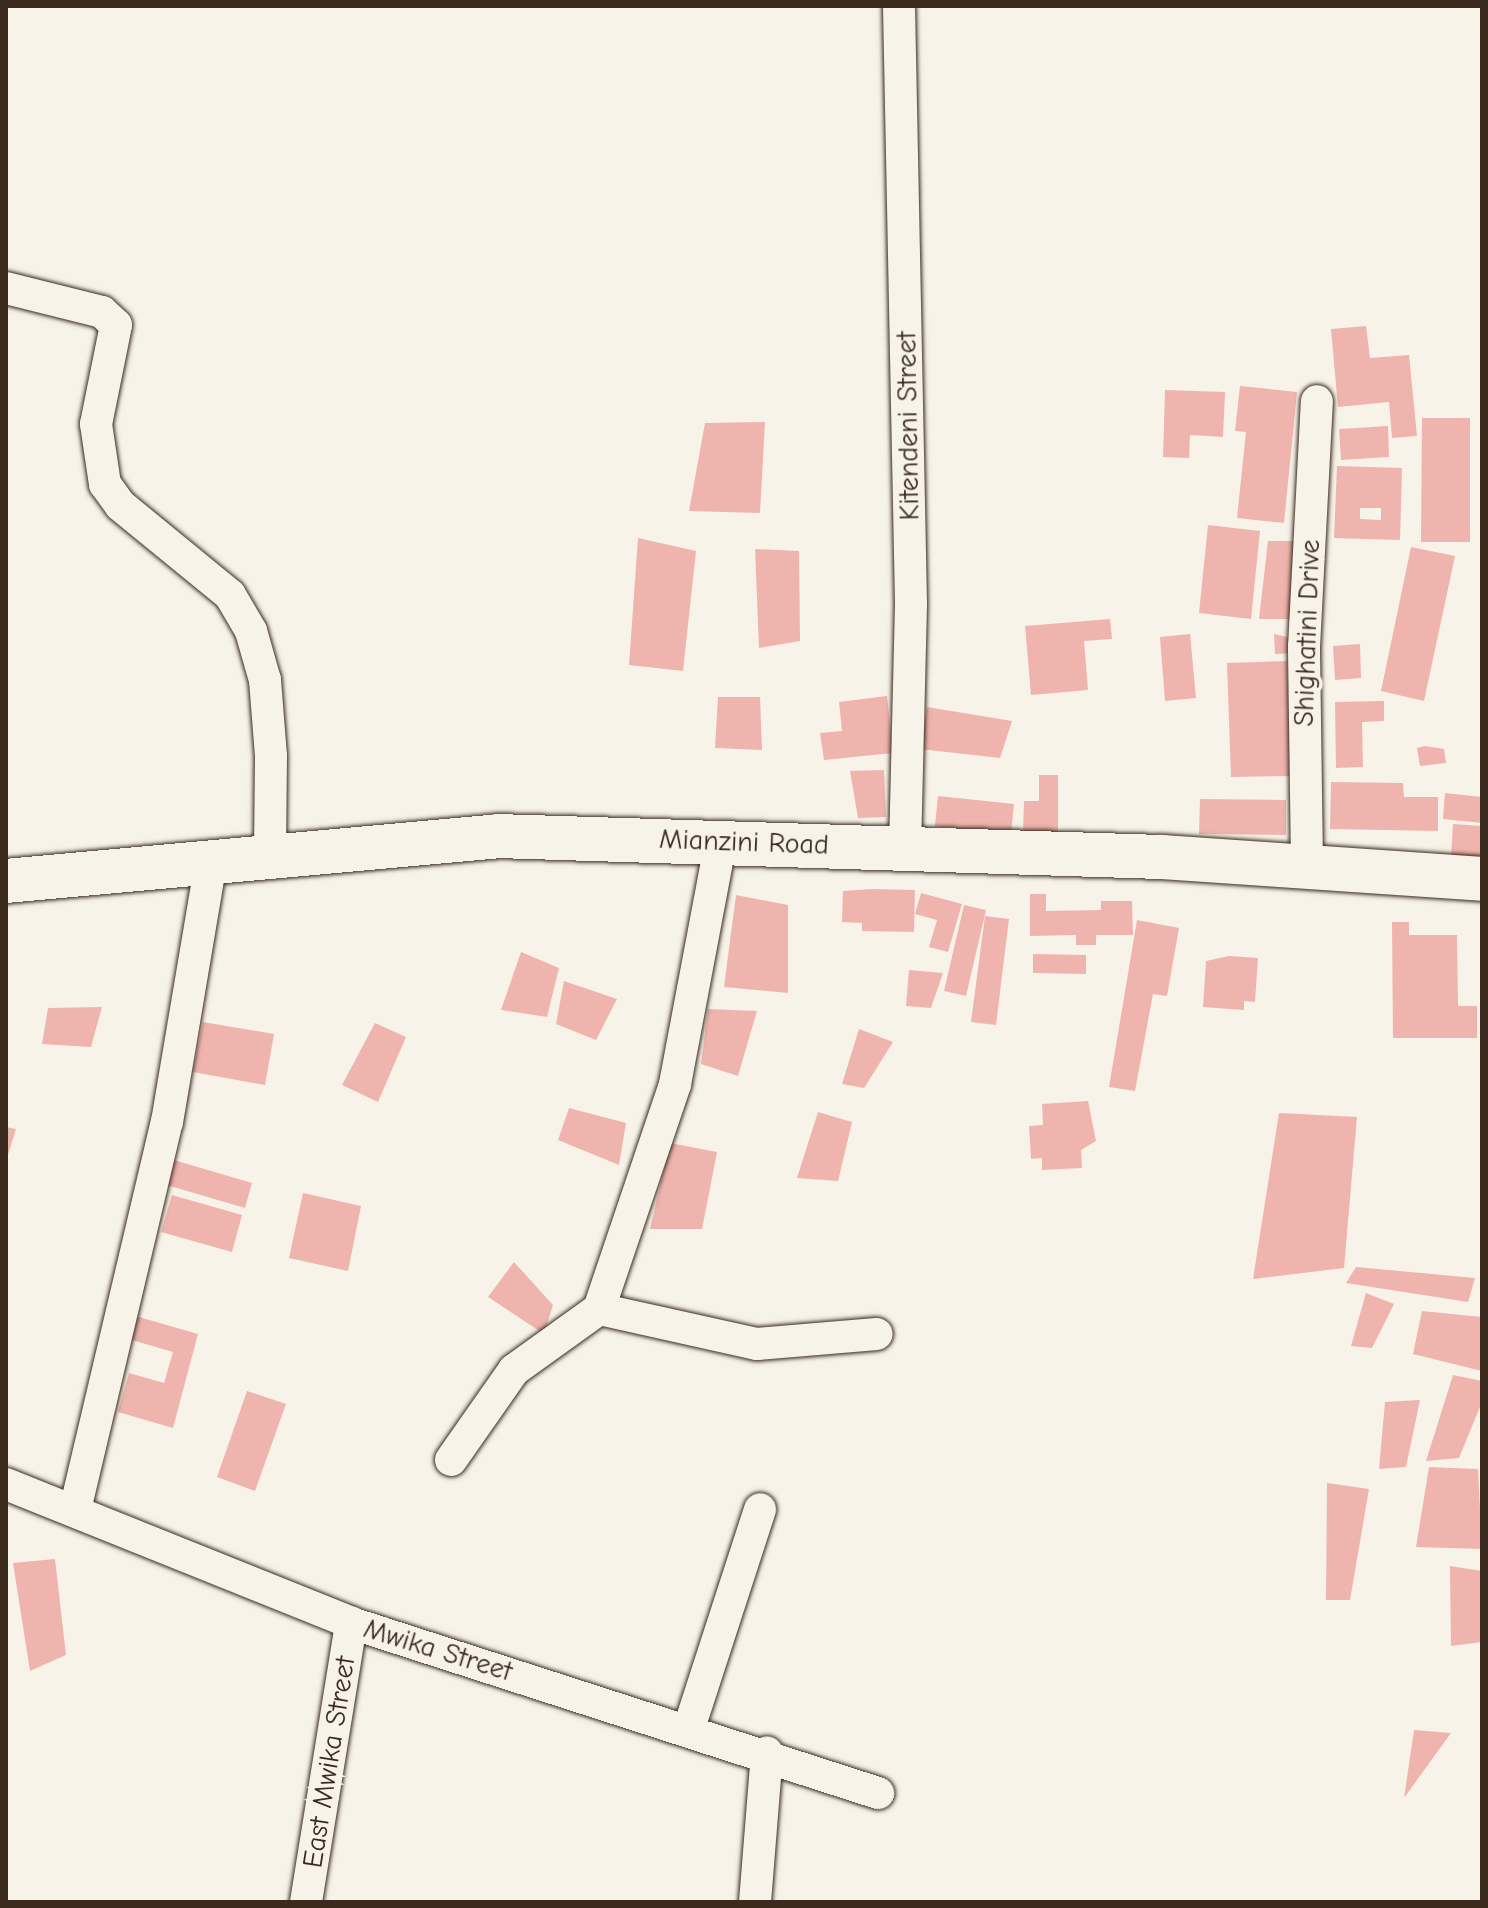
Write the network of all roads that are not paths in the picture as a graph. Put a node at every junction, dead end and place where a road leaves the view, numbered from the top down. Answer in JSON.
{"nodes":[{"id":1,"x":899,"y":6,"type":"edge"},
{"id":2,"x":6,"y":288,"type":"edge"},
{"id":3,"x":1317,"y":401,"type":"dead end"},
{"id":4,"x":721,"y":840,"type":"junction"},
{"id":5,"x":905,"y":847,"type":"junction"},
{"id":6,"x":270,"y":858,"type":"junction"},
{"id":7,"x":211,"y":861,"type":"junction"},
{"id":8,"x":1307,"y":864,"type":"junction"},
{"id":9,"x":1482,"y":879,"type":"edge"},
{"id":10,"x":6,"y":881,"type":"edge"},
{"id":11,"x":599,"y":1309,"type":"junction"},
{"id":12,"x":877,"y":1334,"type":"dead end"},
{"id":13,"x":451,"y":1460,"type":"dead end"},
{"id":14,"x":6,"y":1484,"type":"edge"},
{"id":15,"x":760,"y":1509,"type":"dead end"},
{"id":16,"x":75,"y":1510,"type":"junction"},
{"id":17,"x":351,"y":1623,"type":"junction"},
{"id":18,"x":689,"y":1728,"type":"junction"},
{"id":19,"x":767,"y":1752,"type":"junction"},
{"id":20,"x":878,"y":1793,"type":"dead end"},
{"id":21,"x":306,"y":1902,"type":"edge"},
{"id":22,"x":755,"y":1902,"type":"edge"}],
"edges":[{"from":1,"to":5,"type":"street","name":"Kitendeni Street"},
{"from":2,"to":6,"type":"street"},
{"from":3,"to":8,"type":"street","name":"Shighatini Drive"},
{"from":4,"to":5,"type":"street","name":"Mianzini Road"},
{"from":4,"to":6,"type":"street","name":"Mianzini Road"},
{"from":4,"to":11,"type":"street"},
{"from":5,"to":8,"type":"street","name":"Mianzini Road"},
{"from":6,"to":7,"type":"street","name":"Mianzini Road"},
{"from":7,"to":10,"type":"street","name":"Mianzini Road"},
{"from":7,"to":16,"type":"street"},
{"from":8,"to":9,"type":"street","name":"Mianzini Road"},
{"from":11,"to":12,"type":"street"},
{"from":11,"to":13,"type":"street"},
{"from":14,"to":16,"type":"street","name":"Mwika Street"},
{"from":15,"to":18,"type":"street"},
{"from":16,"to":17,"type":"street","name":"Mwika Street"},
{"from":17,"to":18,"type":"street","name":"Mwika Street"},
{"from":17,"to":21,"type":"street","name":"East Mwika Street"},
{"from":18,"to":19,"type":"street","name":"Mwika Street"},
{"from":19,"to":20,"type":"street","name":"Mwika Street"},
{"from":19,"to":22,"type":"street"}]}
